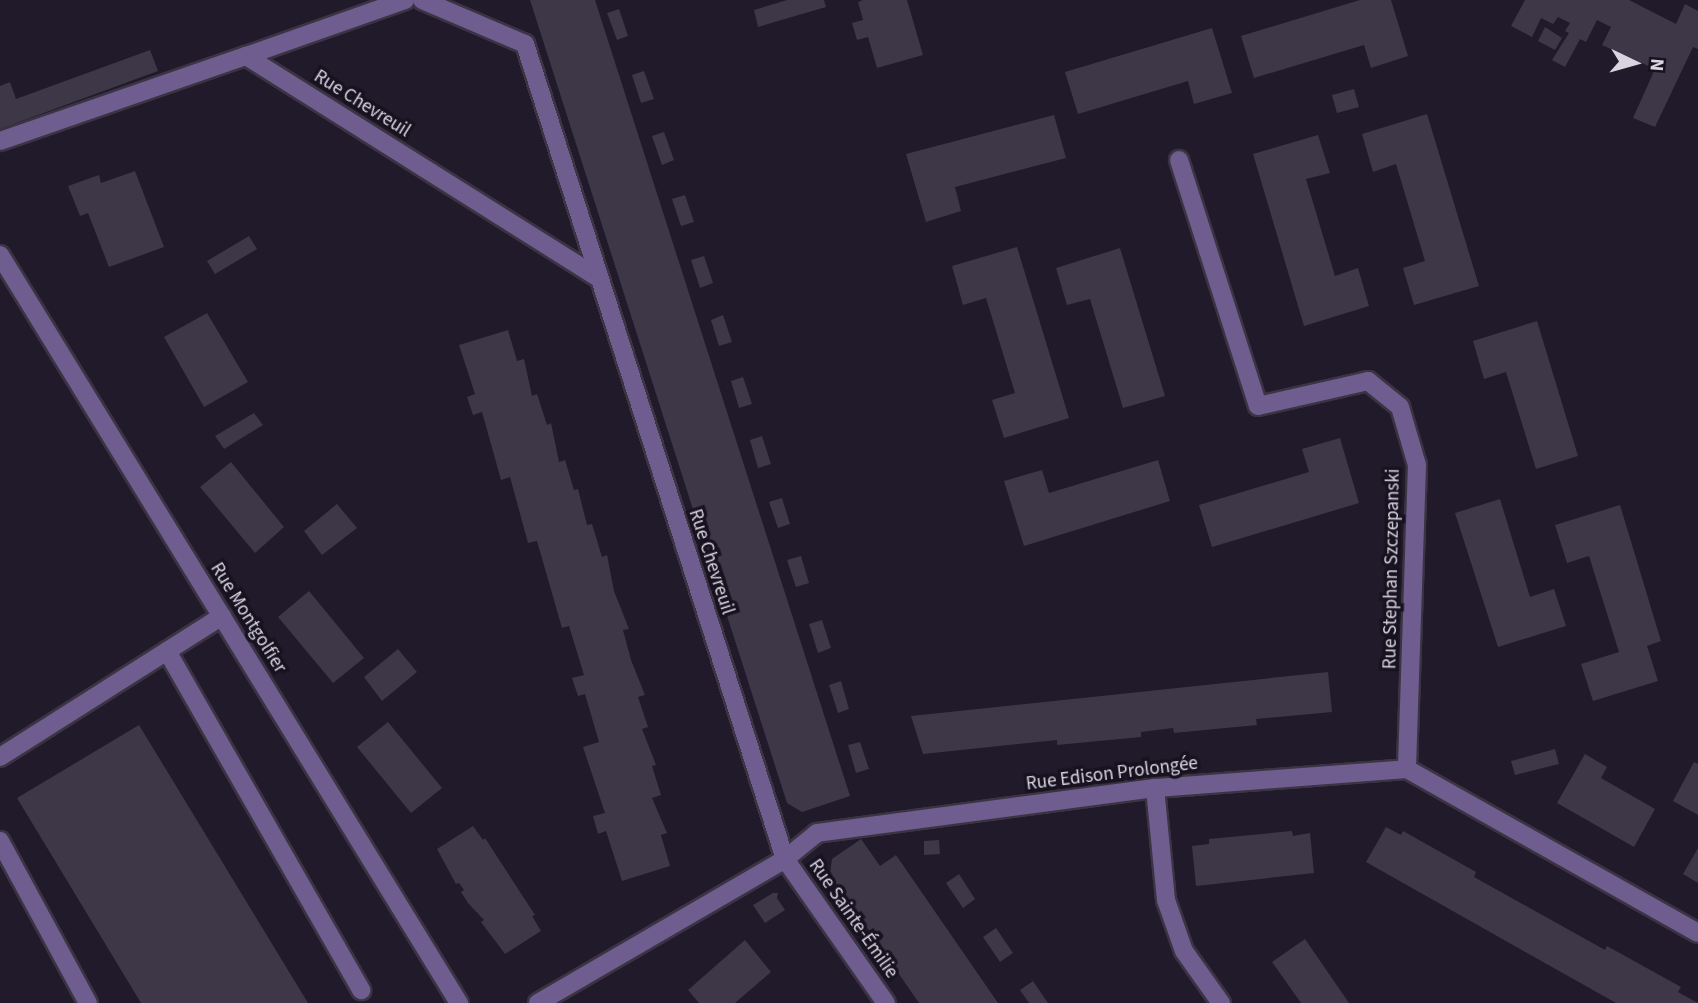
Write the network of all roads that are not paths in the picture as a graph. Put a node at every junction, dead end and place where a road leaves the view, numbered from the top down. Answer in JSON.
{"nodes":[{"id":1,"x":405,"y":0,"type":"edge"},
{"id":2,"x":422,"y":0,"type":"edge"},
{"id":3,"x":246,"y":56,"type":"junction"},
{"id":4,"x":0,"y":141,"type":"edge"},
{"id":5,"x":1179,"y":160,"type":"dead end"},
{"id":6,"x":0,"y":255,"type":"edge"},
{"id":7,"x":598,"y":278,"type":"junction"},
{"id":8,"x":222,"y":616,"type":"junction"},
{"id":9,"x":167,"y":651,"type":"junction"},
{"id":10,"x":0,"y":757,"type":"edge"},
{"id":11,"x":1407,"y":769,"type":"junction"},
{"id":12,"x":1155,"y":788,"type":"junction"},
{"id":13,"x":0,"y":841,"type":"edge"},
{"id":14,"x":785,"y":859,"type":"junction"},
{"id":15,"x":1698,"y":933,"type":"edge"},
{"id":16,"x":361,"y":990,"type":"dead end"},
{"id":17,"x":88,"y":1003,"type":"edge"},
{"id":18,"x":459,"y":1003,"type":"edge"},
{"id":19,"x":538,"y":1003,"type":"edge"},
{"id":20,"x":886,"y":1003,"type":"edge"},
{"id":21,"x":1221,"y":1003,"type":"edge"}],
"edges":[{"from":1,"to":3,"type":"street"},
{"from":2,"to":7,"type":"street","name":"Rue Chevreuil"},
{"from":3,"to":4,"type":"street"},
{"from":3,"to":7,"type":"street","name":"Rue Chevreuil"},
{"from":5,"to":11,"type":"street","name":"Rue Stephan Szczepanski"},
{"from":6,"to":8,"type":"street","name":"Rue Montgolfier"},
{"from":7,"to":14,"type":"street","name":"Rue Chevreuil"},
{"from":8,"to":9,"type":"street"},
{"from":8,"to":18,"type":"street","name":"Rue Montgolfier"},
{"from":9,"to":10,"type":"street"},
{"from":9,"to":16,"type":"street"},
{"from":11,"to":12,"type":"street","name":"Rue Edison Prolongée"},
{"from":11,"to":15,"type":"street"},
{"from":12,"to":14,"type":"street","name":"Rue Edison Prolongée"},
{"from":12,"to":21,"type":"street"},
{"from":13,"to":17,"type":"street"},
{"from":14,"to":19,"type":"street","name":"Rue Edison Prolongée"},
{"from":14,"to":20,"type":"street","name":"Rue Sainte-Émilie"}]}
